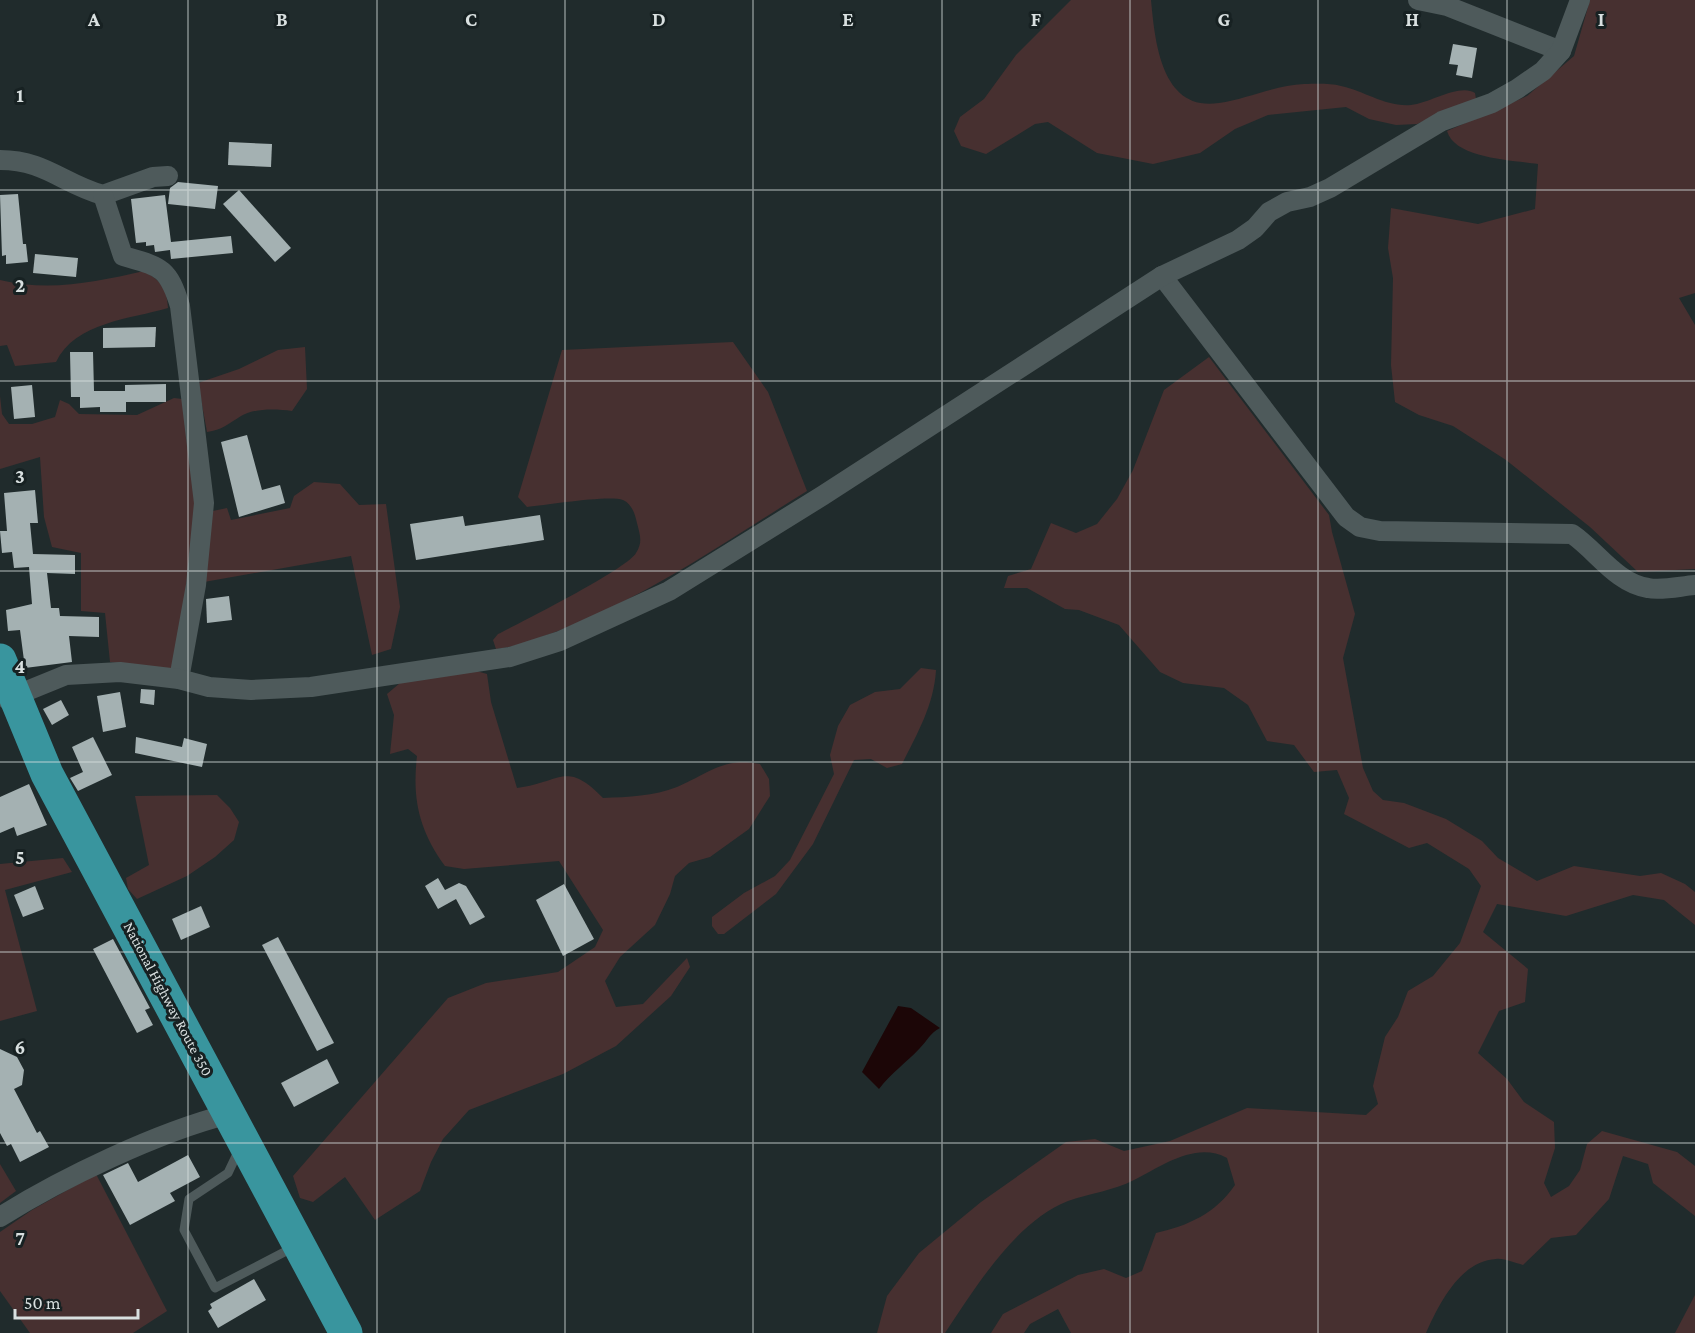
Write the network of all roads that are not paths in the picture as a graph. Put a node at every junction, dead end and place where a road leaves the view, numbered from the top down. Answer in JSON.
{"nodes":[{"id":1,"x":1418,"y":0,"type":"edge"},
{"id":2,"x":1580,"y":0,"type":"edge"},
{"id":3,"x":1561,"y":51,"type":"junction"},
{"id":4,"x":0,"y":160,"type":"edge"},
{"id":5,"x":168,"y":176,"type":"dead end"},
{"id":6,"x":103,"y":195,"type":"junction"},
{"id":7,"x":1162,"y":276,"type":"junction"},
{"id":8,"x":1695,"y":585,"type":"edge"},
{"id":9,"x":0,"y":660,"type":"edge"},
{"id":10,"x":179,"y":680,"type":"junction"},
{"id":11,"x":7,"y":699,"type":"edge"},
{"id":12,"x":229,"y":1114,"type":"junction"},
{"id":13,"x":247,"y":1148,"type":"junction"},
{"id":14,"x":0,"y":1217,"type":"edge"},
{"id":15,"x":299,"y":1245,"type":"junction"},
{"id":16,"x":346,"y":1333,"type":"edge"}],
"edges":[{"from":1,"to":3,"type":"street"},
{"from":2,"to":3,"type":"street"},
{"from":3,"to":7,"type":"street"},
{"from":4,"to":6,"type":"street"},
{"from":5,"to":6,"type":"street"},
{"from":6,"to":10,"type":"street"},
{"from":7,"to":8,"type":"street"},
{"from":7,"to":10,"type":"street"},
{"from":9,"to":11,"type":"highway","name":"National Highway Route 350"},
{"from":10,"to":11,"type":"street"},
{"from":11,"to":12,"type":"highway","name":"National Highway Route 350"},
{"from":12,"to":13,"type":"highway","name":"National Highway Route 350"},
{"from":12,"to":14,"type":"street"},
{"from":13,"to":15,"type":"highway","name":"National Highway Route 350"},
{"from":13,"to":15,"type":"lane"},
{"from":15,"to":16,"type":"highway","name":"National Highway Route 350"}]}
